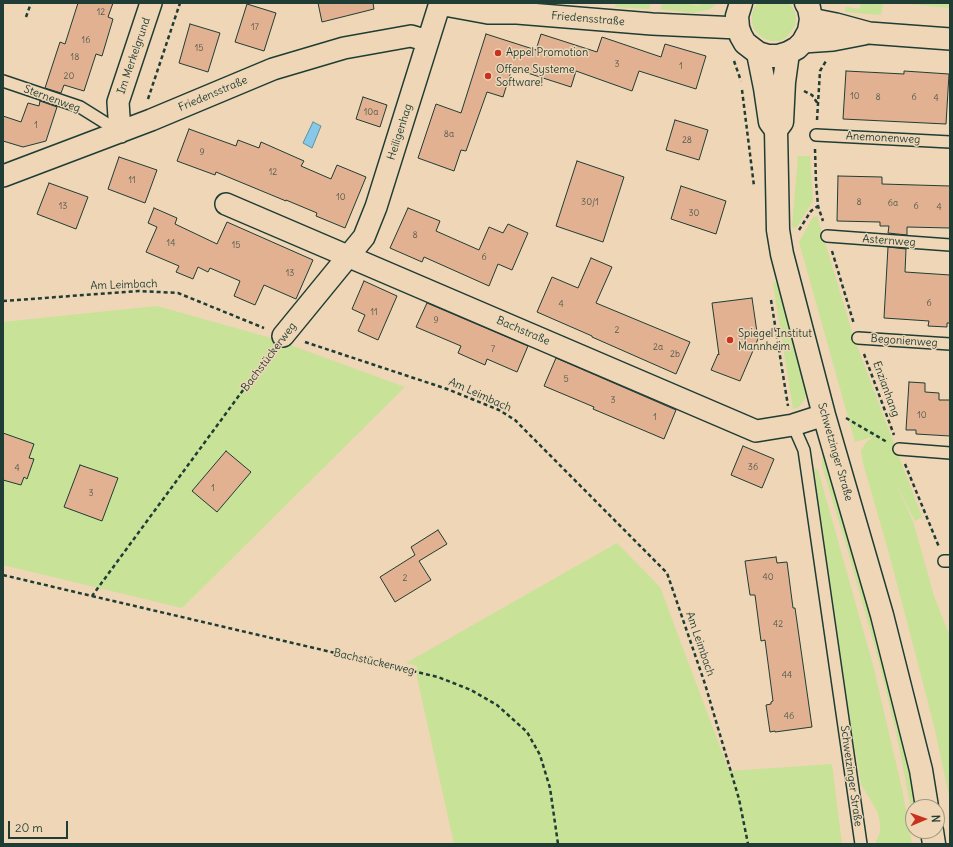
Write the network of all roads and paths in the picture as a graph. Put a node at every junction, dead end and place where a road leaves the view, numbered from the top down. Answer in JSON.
{"nodes":[{"id":1,"x":31,"y":3,"type":"edge"},
{"id":2,"x":151,"y":3,"type":"edge"},
{"id":3,"x":180,"y":3,"type":"edge"},
{"id":4,"x":440,"y":3,"type":"edge"},
{"id":5,"x":740,"y":4,"type":"edge"},
{"id":6,"x":808,"y":11,"type":"edge"},
{"id":7,"x":26,"y":17,"type":"dead end"},
{"id":8,"x":738,"y":28,"type":"junction"},
{"id":9,"x":868,"y":33,"type":"junction"},
{"id":10,"x":950,"y":39,"type":"edge"},
{"id":11,"x":833,"y":40,"type":"junction"},
{"id":12,"x":428,"y":41,"type":"junction"},
{"id":13,"x":796,"y":48,"type":"junction"},
{"id":14,"x":758,"y":53,"type":"junction"},
{"id":15,"x":3,"y":81,"type":"edge"},
{"id":16,"x":800,"y":89,"type":"dead end"},
{"id":17,"x":151,"y":120,"type":"junction"},
{"id":18,"x":776,"y":130,"type":"junction"},
{"id":19,"x":120,"y":132,"type":"junction"},
{"id":20,"x":816,"y":135,"type":"dead end"},
{"id":21,"x":950,"y":142,"type":"edge"},
{"id":22,"x":815,"y":147,"type":"dead end"},
{"id":23,"x":3,"y":176,"type":"edge"},
{"id":24,"x":226,"y":204,"type":"dead end"},
{"id":25,"x":827,"y":236,"type":"junction"},
{"id":26,"x":950,"y":245,"type":"edge"},
{"id":27,"x":350,"y":256,"type":"junction"},
{"id":28,"x":3,"y":301,"type":"edge"},
{"id":29,"x":284,"y":336,"type":"junction"},
{"id":30,"x":858,"y":338,"type":"junction"},
{"id":31,"x":950,"y":344,"type":"edge"},
{"id":32,"x":834,"y":416,"type":"junction"},
{"id":33,"x":793,"y":425,"type":"junction"},
{"id":34,"x":899,"y":449,"type":"junction"},
{"id":35,"x":950,"y":453,"type":"edge"},
{"id":36,"x":947,"y":561,"type":"edge"},
{"id":37,"x":3,"y":576,"type":"edge"},
{"id":38,"x":92,"y":596,"type":"junction"},
{"id":39,"x":925,"y":799,"type":"edge"},
{"id":40,"x":558,"y":844,"type":"edge"},
{"id":41,"x":748,"y":844,"type":"edge"},
{"id":42,"x":861,"y":844,"type":"edge"}],
"edges":[{"from":1,"to":7,"type":"path"},
{"from":2,"to":19,"type":"street","name":"Im Merkelgrund"},
{"from":3,"to":17,"type":"path"},
{"from":4,"to":8,"type":"street","name":"Friedensstraße"},
{"from":4,"to":12,"type":"street","name":"Heiligenhag"},
{"from":5,"to":8,"type":"main road"},
{"from":6,"to":9,"type":"street"},
{"from":6,"to":13,"type":"main road","name":"Schwetzinger Straße"},
{"from":8,"to":14,"type":"main road"},
{"from":9,"to":10,"type":"street"},
{"from":9,"to":11,"type":"street"},
{"from":11,"to":13,"type":"street"},
{"from":11,"to":16,"type":"path"},
{"from":12,"to":17,"type":"street","name":"Friedensstraße"},
{"from":12,"to":27,"type":"street","name":"Heiligenhag"},
{"from":13,"to":14,"type":"main road"},
{"from":13,"to":18,"type":"main road","name":"Schwetzinger Straße"},
{"from":14,"to":18,"type":"main road","name":"Schwetzinger Straße"},
{"from":15,"to":19,"type":"lane","name":"Sternenweg"},
{"from":17,"to":19,"type":"street","name":"Friedensstraße"},
{"from":18,"to":32,"type":"main road","name":"Schwetzinger Straße"},
{"from":19,"to":23,"type":"street","name":"Friedensstraße"},
{"from":20,"to":21,"type":"lane","name":"Anemonenweg"},
{"from":22,"to":25,"type":"path","name":"Enzianhang"},
{"from":24,"to":27,"type":"street","name":"Bachstraße"},
{"from":25,"to":26,"type":"lane","name":"Asternweg"},
{"from":25,"to":30,"type":"path","name":"Enzianhang"},
{"from":27,"to":29,"type":"street","name":"Bachstückerweg"},
{"from":27,"to":33,"type":"street","name":"Bachstraße"},
{"from":28,"to":29,"type":"path","name":"Am Leimbach"},
{"from":29,"to":38,"type":"path","name":"Bachstückerweg"},
{"from":29,"to":41,"type":"path","name":"Am Leimbach"},
{"from":30,"to":31,"type":"lane","name":"Begonienweg"},
{"from":30,"to":34,"type":"path","name":"Enzianhang"},
{"from":32,"to":33,"type":"street","name":"Bachstraße"},
{"from":32,"to":34,"type":"path"},
{"from":32,"to":39,"type":"main road","name":"Schwetzinger Straße"},
{"from":33,"to":42,"type":"lane","name":"Schwetzinger Straße"},
{"from":34,"to":35,"type":"lane"},
{"from":34,"to":36,"type":"path","name":"Enzianhang"},
{"from":37,"to":38,"type":"path","name":"Bachstückerweg"},
{"from":38,"to":40,"type":"path","name":"Bachstückerweg"}]}
